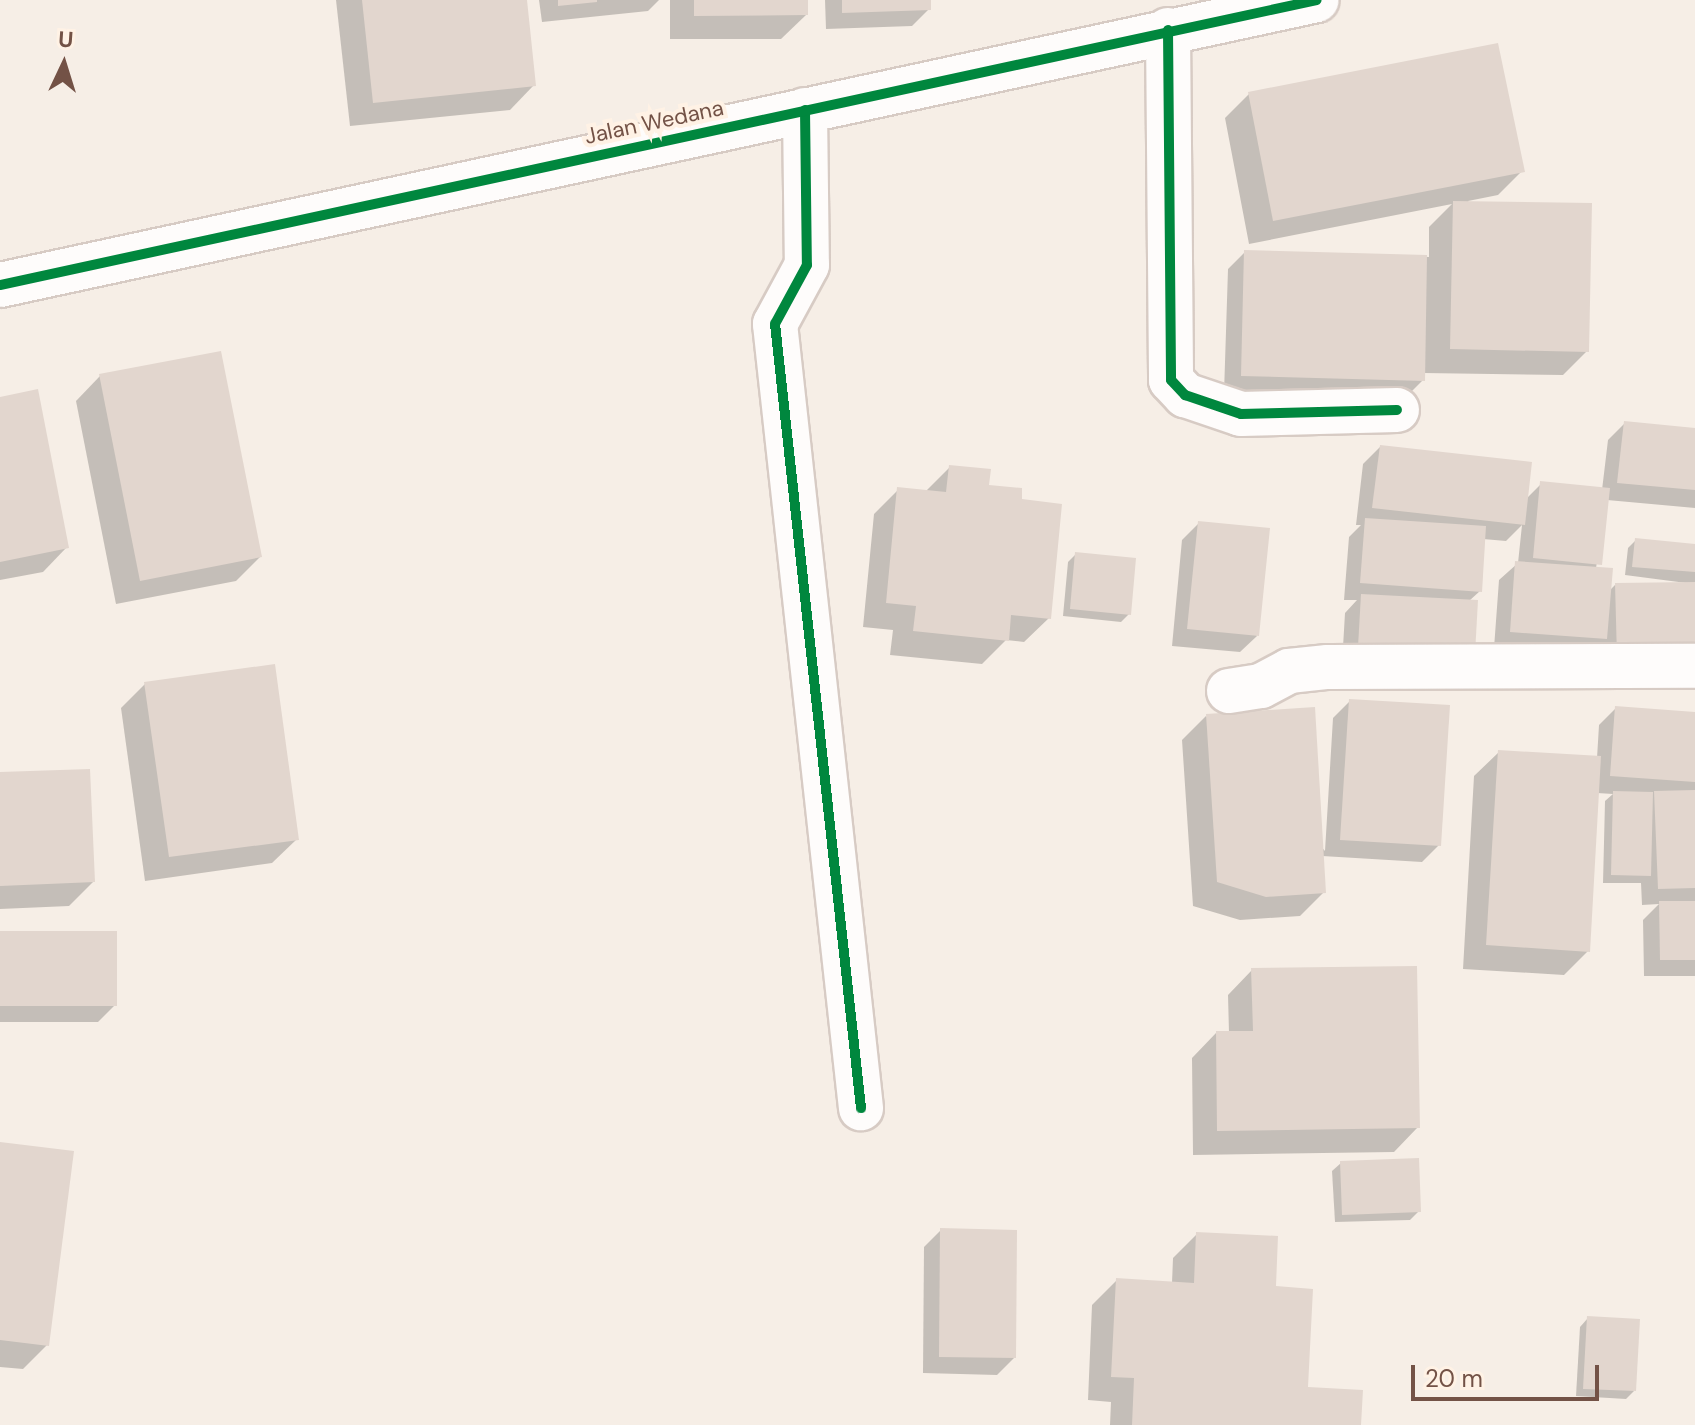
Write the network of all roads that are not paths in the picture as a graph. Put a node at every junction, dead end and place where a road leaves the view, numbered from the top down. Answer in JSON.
{"nodes":[{"id":1,"x":1317,"y":0,"type":"edge"},
{"id":2,"x":1168,"y":30,"type":"junction"},
{"id":3,"x":805,"y":110,"type":"junction"},
{"id":4,"x":0,"y":285,"type":"edge"},
{"id":5,"x":1397,"y":410,"type":"dead end"},
{"id":6,"x":1695,"y":666,"type":"edge"},
{"id":7,"x":1229,"y":691,"type":"dead end"},
{"id":8,"x":861,"y":1108,"type":"dead end"}],
"edges":[{"from":1,"to":2,"type":"street","name":"Jalan Wedana"},
{"from":2,"to":3,"type":"street","name":"Jalan Wedana"},
{"from":2,"to":5,"type":"street"},
{"from":3,"to":4,"type":"street","name":"Jalan Wedana"},
{"from":3,"to":8,"type":"street"},
{"from":6,"to":7,"type":"street"}]}
